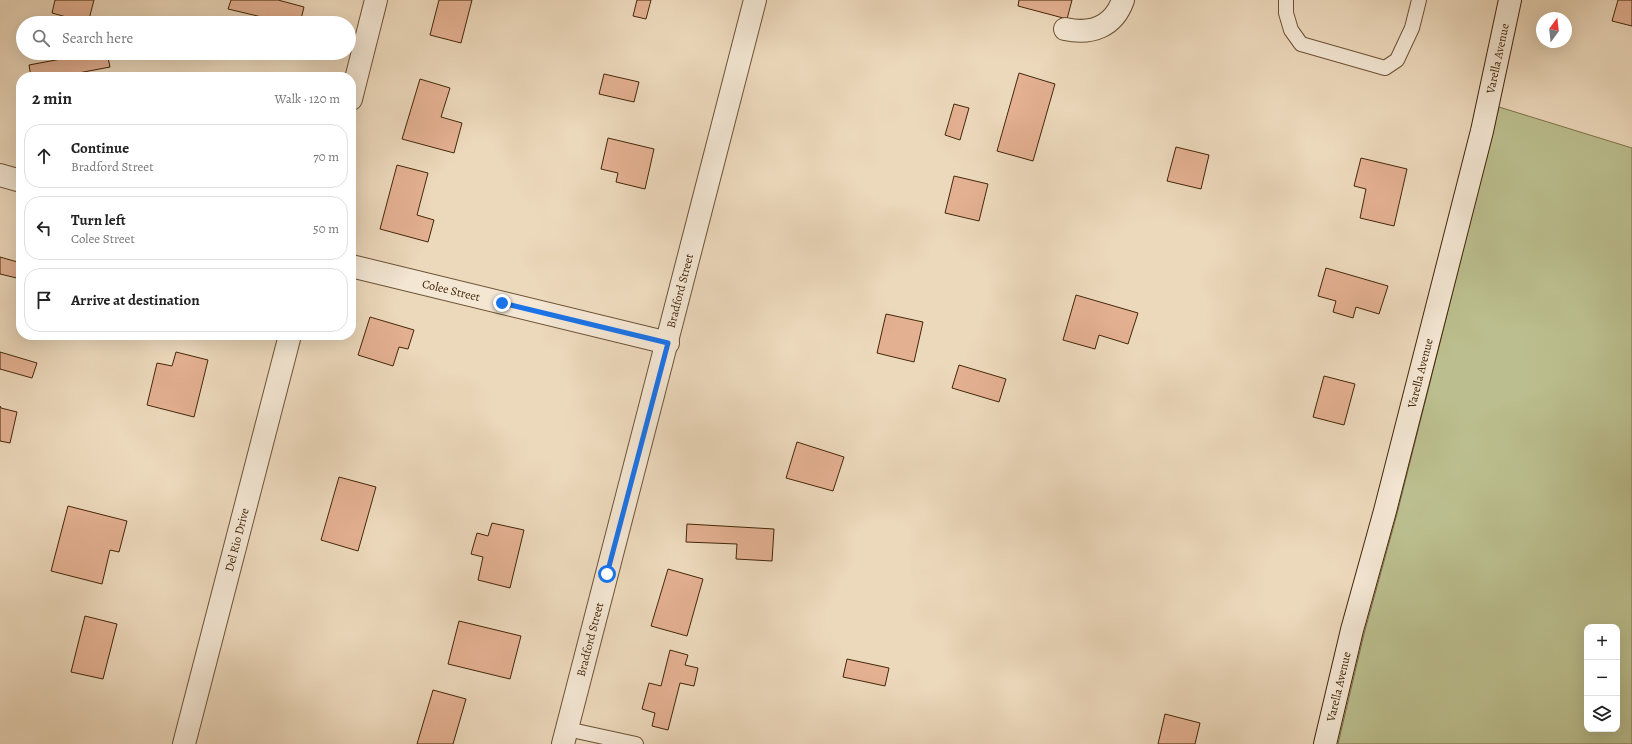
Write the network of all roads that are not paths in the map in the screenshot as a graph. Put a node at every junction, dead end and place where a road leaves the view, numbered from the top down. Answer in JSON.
{"nodes":[{"id":1,"x":376,"y":0,"type":"edge"},
{"id":2,"x":755,"y":0,"type":"edge"},
{"id":3,"x":1124,"y":0,"type":"edge"},
{"id":4,"x":1286,"y":0,"type":"edge"},
{"id":5,"x":1419,"y":0,"type":"edge"},
{"id":6,"x":1510,"y":0,"type":"edge"},
{"id":7,"x":1065,"y":29,"type":"dead end"},
{"id":8,"x":356,"y":79,"type":"edge"},
{"id":9,"x":0,"y":176,"type":"edge"},
{"id":10,"x":16,"y":180,"type":"edge"},
{"id":11,"x":356,"y":267,"type":"edge"},
{"id":12,"x":289,"y":340,"type":"edge"},
{"id":13,"x":668,"y":343,"type":"junction"},
{"id":14,"x":565,"y":736,"type":"edge"},
{"id":15,"x":184,"y":744,"type":"edge"},
{"id":16,"x":636,"y":744,"type":"edge"},
{"id":17,"x":1325,"y":744,"type":"edge"}],
"edges":[{"from":1,"to":8,"type":"street"},
{"from":2,"to":13,"type":"street","name":"Bradford Street"},
{"from":3,"to":7,"type":"street"},
{"from":4,"to":5,"type":"lane"},
{"from":6,"to":17,"type":"street","name":"Varella Avenue"},
{"from":9,"to":10,"type":"street"},
{"from":11,"to":13,"type":"street","name":"Colee Street"},
{"from":12,"to":15,"type":"street","name":"Del Rio Drive"},
{"from":13,"to":14,"type":"street","name":"Bradford Street"},
{"from":14,"to":16,"type":"lane"}]}
